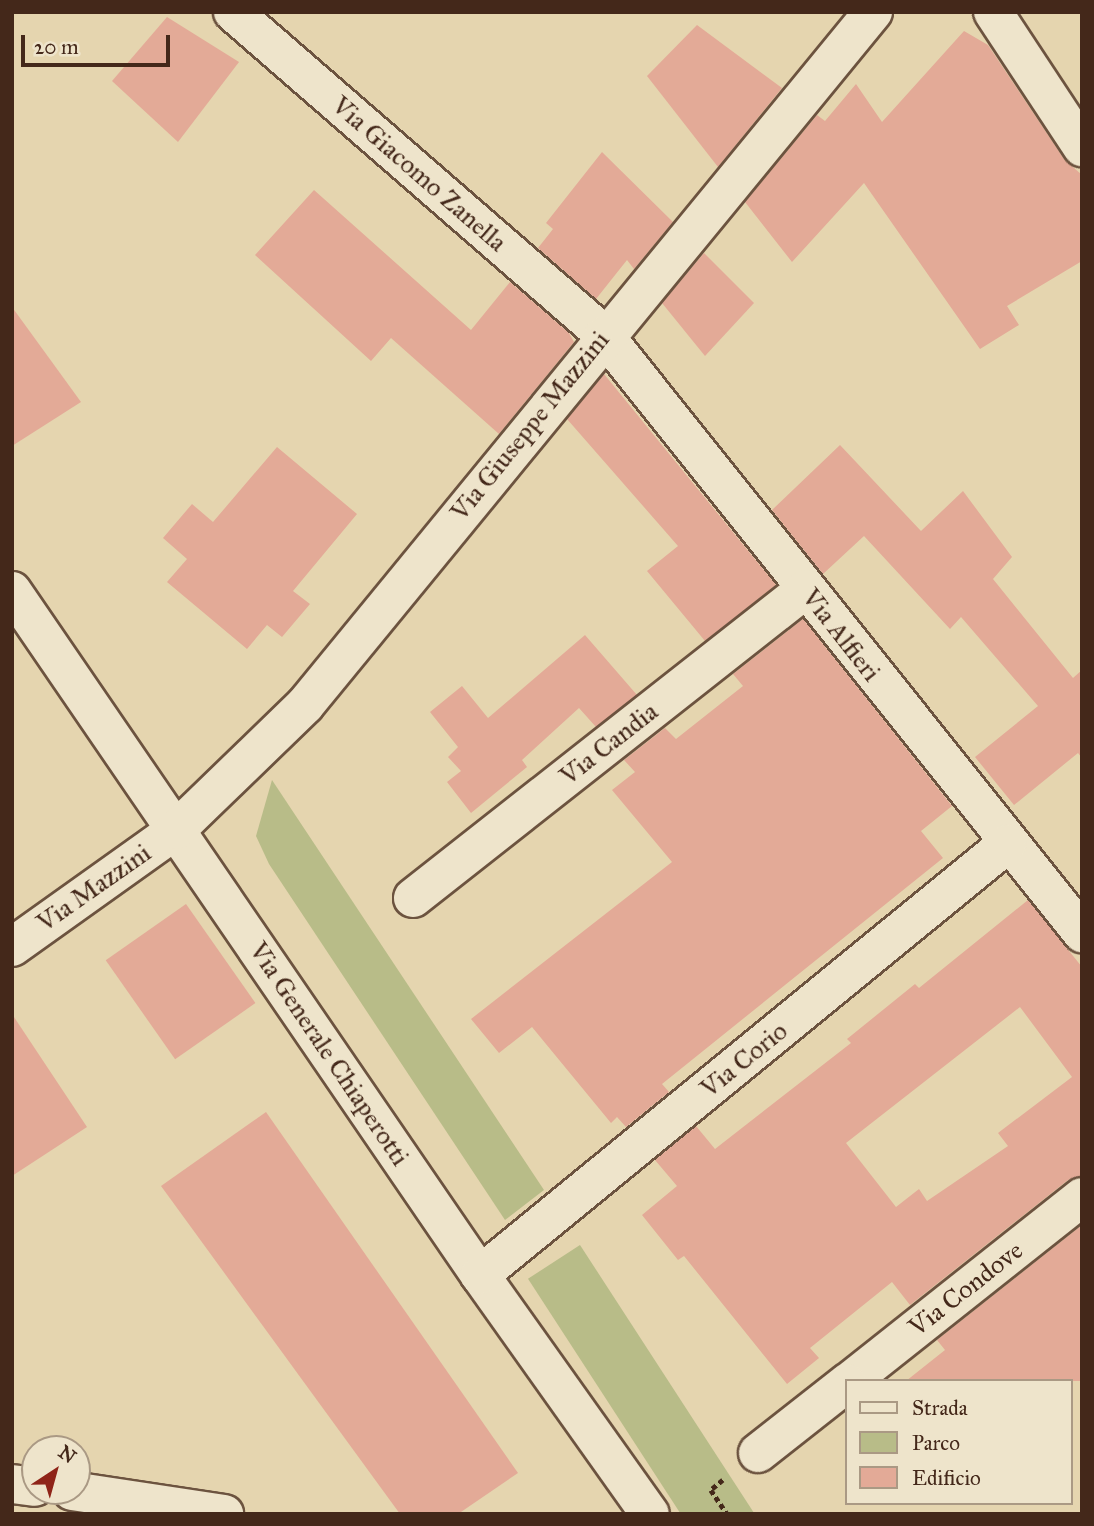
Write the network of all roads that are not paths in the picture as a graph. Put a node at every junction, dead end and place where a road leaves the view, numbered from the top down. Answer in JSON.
{"nodes":[{"id":1,"x":233,"y":12,"type":"edge"},
{"id":2,"x":873,"y":12,"type":"edge"},
{"id":3,"x":993,"y":12,"type":"edge"},
{"id":4,"x":1082,"y":147,"type":"edge"},
{"id":5,"x":604,"y":335,"type":"junction"},
{"id":6,"x":805,"y":590,"type":"junction"},
{"id":7,"x":12,"y":591,"type":"edge"},
{"id":8,"x":176,"y":830,"type":"junction"},
{"id":9,"x":1007,"y":844,"type":"junction"},
{"id":10,"x":413,"y":898,"type":"dead end"},
{"id":11,"x":1082,"y":933,"type":"edge"},
{"id":12,"x":12,"y":947,"type":"edge"},
{"id":13,"x":1082,"y":1197,"type":"edge"},
{"id":14,"x":480,"y":1275,"type":"junction"},
{"id":15,"x":852,"y":1379,"type":"edge"},
{"id":16,"x":846,"y":1384,"type":"edge"},
{"id":17,"x":758,"y":1453,"type":"dead end"},
{"id":18,"x":91,"y":1494,"type":"edge"},
{"id":19,"x":224,"y":1514,"type":"edge"},
{"id":20,"x":650,"y":1514,"type":"edge"}],
"edges":[{"from":1,"to":5,"type":"street","name":"Via Giacomo Zanella"},
{"from":2,"to":5,"type":"street","name":"Via Giuseppe Mazzini"},
{"from":3,"to":4,"type":"street"},
{"from":5,"to":6,"type":"street","name":"Via Alfieri"},
{"from":5,"to":8,"type":"street","name":"Via Giuseppe Mazzini"},
{"from":6,"to":9,"type":"street","name":"Via Alfieri"},
{"from":6,"to":10,"type":"street","name":"Via Candia"},
{"from":7,"to":8,"type":"street","name":"Via Generale Chiaperotti"},
{"from":8,"to":12,"type":"street","name":"Via Mazzini"},
{"from":8,"to":14,"type":"street","name":"Via Generale Chiaperotti"},
{"from":9,"to":11,"type":"street","name":"Via Alfieri"},
{"from":9,"to":14,"type":"street","name":"Via Corio"},
{"from":13,"to":15,"type":"street","name":"Via Condove"},
{"from":14,"to":20,"type":"street","name":"Via Generale Chiaperotti"},
{"from":16,"to":17,"type":"street","name":"Via Condove"},
{"from":18,"to":19,"type":"street"}]}
